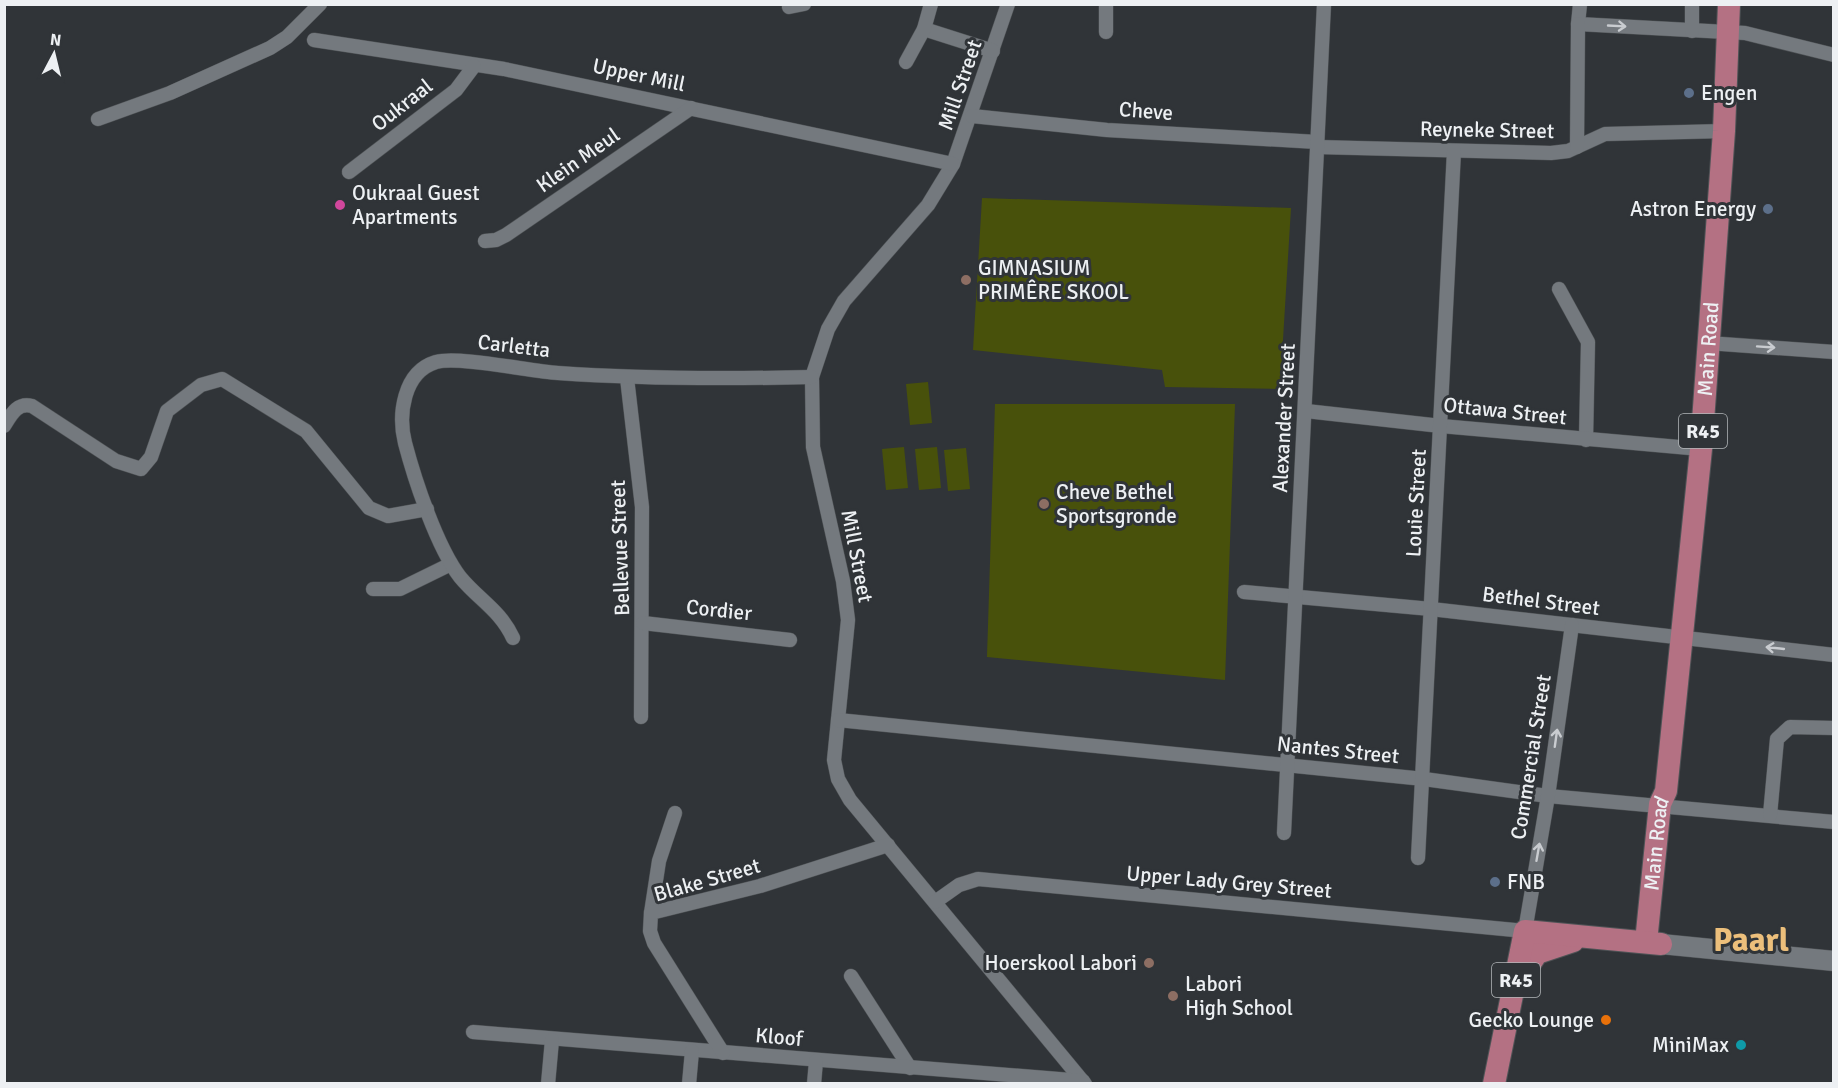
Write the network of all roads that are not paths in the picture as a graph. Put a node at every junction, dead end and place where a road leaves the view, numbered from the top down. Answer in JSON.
{"nodes":[{"id":1,"x":320,"y":4,"type":"edge"},
{"id":2,"x":804,"y":4,"type":"edge"},
{"id":3,"x":931,"y":4,"type":"edge"},
{"id":4,"x":1008,"y":4,"type":"edge"},
{"id":5,"x":1106,"y":4,"type":"edge"},
{"id":6,"x":1324,"y":4,"type":"edge"},
{"id":7,"x":1580,"y":4,"type":"edge"},
{"id":8,"x":1692,"y":4,"type":"edge"},
{"id":9,"x":1729,"y":4,"type":"edge"},
{"id":10,"x":789,"y":7,"type":"dead end"},
{"id":11,"x":1578,"y":24,"type":"junction"},
{"id":12,"x":924,"y":28,"type":"junction"},
{"id":13,"x":1692,"y":31,"type":"junction"},
{"id":14,"x":1727,"y":31,"type":"junction"},
{"id":15,"x":1106,"y":32,"type":"dead end"},
{"id":16,"x":314,"y":40,"type":"dead end"},
{"id":17,"x":993,"y":51,"type":"junction"},
{"id":18,"x":1833,"y":56,"type":"edge"},
{"id":19,"x":906,"y":62,"type":"dead end"},
{"id":20,"x":474,"y":66,"type":"junction"},
{"id":21,"x":691,"y":108,"type":"junction"},
{"id":22,"x":972,"y":116,"type":"junction"},
{"id":23,"x":99,"y":119,"type":"dead end"},
{"id":24,"x":1724,"y":130,"type":"junction"},
{"id":25,"x":1317,"y":145,"type":"junction"},
{"id":26,"x":1576,"y":147,"type":"junction"},
{"id":27,"x":1454,"y":151,"type":"junction"},
{"id":28,"x":953,"y":164,"type":"junction"},
{"id":29,"x":350,"y":172,"type":"dead end"},
{"id":30,"x":485,"y":241,"type":"dead end"},
{"id":31,"x":1559,"y":289,"type":"dead end"},
{"id":32,"x":1708,"y":343,"type":"junction"},
{"id":33,"x":1833,"y":352,"type":"edge"},
{"id":34,"x":812,"y":377,"type":"junction"},
{"id":35,"x":627,"y":378,"type":"junction"},
{"id":36,"x":1306,"y":411,"type":"junction"},
{"id":37,"x":4,"y":426,"type":"edge"},
{"id":38,"x":1441,"y":426,"type":"junction"},
{"id":39,"x":1586,"y":440,"type":"junction"},
{"id":40,"x":1701,"y":449,"type":"junction"},
{"id":41,"x":427,"y":509,"type":"junction"},
{"id":42,"x":451,"y":564,"type":"junction"},
{"id":43,"x":373,"y":589,"type":"dead end"},
{"id":44,"x":1244,"y":592,"type":"dead end"},
{"id":45,"x":1296,"y":596,"type":"junction"},
{"id":46,"x":1431,"y":609,"type":"junction"},
{"id":47,"x":643,"y":623,"type":"junction"},
{"id":48,"x":1572,"y":625,"type":"junction"},
{"id":49,"x":513,"y":638,"type":"dead end"},
{"id":50,"x":1682,"y":638,"type":"junction"},
{"id":51,"x":790,"y":640,"type":"dead end"},
{"id":52,"x":1833,"y":655,"type":"edge"},
{"id":53,"x":641,"y":717,"type":"dead end"},
{"id":54,"x":838,"y":720,"type":"junction"},
{"id":55,"x":1833,"y":728,"type":"edge"},
{"id":56,"x":1289,"y":767,"type":"junction"},
{"id":57,"x":1424,"y":780,"type":"junction"},
{"id":58,"x":1548,"y":796,"type":"junction"},
{"id":59,"x":1665,"y":800,"type":"junction"},
{"id":60,"x":675,"y":813,"type":"dead end"},
{"id":61,"x":1770,"y":815,"type":"junction"},
{"id":62,"x":1833,"y":822,"type":"edge"},
{"id":63,"x":1284,"y":833,"type":"dead end"},
{"id":64,"x":888,"y":845,"type":"junction"},
{"id":65,"x":1418,"y":858,"type":"dead end"},
{"id":66,"x":935,"y":902,"type":"junction"},
{"id":67,"x":651,"y":913,"type":"junction"},
{"id":68,"x":1525,"y":931,"type":"junction"},
{"id":69,"x":1592,"y":937,"type":"junction"},
{"id":70,"x":1654,"y":943,"type":"junction"},
{"id":71,"x":1833,"y":961,"type":"edge"},
{"id":72,"x":851,"y":976,"type":"dead end"},
{"id":73,"x":1513,"y":996,"type":"junction"},
{"id":74,"x":473,"y":1032,"type":"dead end"},
{"id":75,"x":552,"y":1040,"type":"junction"},
{"id":76,"x":692,"y":1051,"type":"junction"},
{"id":77,"x":723,"y":1053,"type":"junction"},
{"id":78,"x":816,"y":1061,"type":"junction"},
{"id":79,"x":910,"y":1068,"type":"junction"},
{"id":80,"x":1084,"y":1082,"type":"edge"},
{"id":81,"x":549,"y":1083,"type":"edge"},
{"id":82,"x":689,"y":1083,"type":"edge"},
{"id":83,"x":814,"y":1083,"type":"edge"},
{"id":84,"x":1494,"y":1083,"type":"edge"}],
"edges":[{"from":1,"to":23,"type":"street"},
{"from":2,"to":10,"type":"street"},
{"from":3,"to":12,"type":"street"},
{"from":4,"to":17,"type":"street","name":"Mill Street"},
{"from":5,"to":15,"type":"street"},
{"from":6,"to":25,"type":"street","name":"Alexander Street"},
{"from":7,"to":11,"type":"street"},
{"from":8,"to":13,"type":"street"},
{"from":9,"to":14,"type":"main road","name":"Main Road","number":"R45"},
{"from":11,"to":13,"type":"street","one_way":true},
{"from":11,"to":26,"type":"street"},
{"from":12,"to":17,"type":"street"},
{"from":12,"to":19,"type":"street"},
{"from":13,"to":14,"type":"street"},
{"from":14,"to":18,"type":"street"},
{"from":14,"to":24,"type":"main road","name":"Main Road","number":"R45"},
{"from":16,"to":20,"type":"street","name":"Upper Mill"},
{"from":17,"to":22,"type":"street","name":"Mill Street"},
{"from":20,"to":21,"type":"street","name":"Upper Mill"},
{"from":20,"to":29,"type":"street","name":"Oukraal"},
{"from":21,"to":28,"type":"street","name":"Upper Mill"},
{"from":21,"to":30,"type":"street","name":"Klein Meul"},
{"from":22,"to":25,"type":"street","name":"Cheve"},
{"from":22,"to":28,"type":"street","name":"Mill Street"},
{"from":24,"to":26,"type":"street","name":"Reyneke Street"},
{"from":24,"to":32,"type":"main road","name":"Main Road","number":"R45"},
{"from":25,"to":27,"type":"street","name":"Reyneke Street"},
{"from":25,"to":36,"type":"street","name":"Alexander Street"},
{"from":26,"to":27,"type":"street","name":"Reyneke Street"},
{"from":27,"to":38,"type":"street","name":"Louie Street"},
{"from":28,"to":34,"type":"street","name":"Mill Street"},
{"from":31,"to":39,"type":"street"},
{"from":32,"to":33,"type":"street","one_way":true},
{"from":32,"to":40,"type":"main road","name":"Main Road","number":"R45"},
{"from":34,"to":35,"type":"street","name":"Carletta"},
{"from":34,"to":54,"type":"street","name":"Mill Street"},
{"from":35,"to":41,"type":"street","name":"Carletta"},
{"from":35,"to":47,"type":"street","name":"Bellevue Street"},
{"from":36,"to":38,"type":"street","name":"Ottawa Street"},
{"from":36,"to":45,"type":"street","name":"Alexander Street"},
{"from":37,"to":41,"type":"street"},
{"from":38,"to":39,"type":"street","name":"Ottawa Street"},
{"from":38,"to":46,"type":"street","name":"Louie Street"},
{"from":39,"to":40,"type":"street","name":"Ottawa Street"},
{"from":40,"to":50,"type":"main road","name":"Main Road","number":"R45"},
{"from":41,"to":42,"type":"street","name":"Carletta"},
{"from":42,"to":43,"type":"street"},
{"from":42,"to":49,"type":"street","name":"Carletta"},
{"from":44,"to":45,"type":"street","name":"Bethel Street"},
{"from":45,"to":46,"type":"street","name":"Bethel Street"},
{"from":45,"to":56,"type":"street","name":"Alexander Street"},
{"from":46,"to":48,"type":"street","name":"Bethel Street"},
{"from":46,"to":57,"type":"street","name":"Louie Street"},
{"from":47,"to":51,"type":"street","name":"Cordier"},
{"from":47,"to":53,"type":"street","name":"Bellevue Street"},
{"from":48,"to":50,"type":"street","name":"Bethel Street"},
{"from":58,"to":48,"type":"street","name":"Commercial Street","one_way":true},
{"from":52,"to":50,"type":"street","name":"Bethel Street","one_way":true},
{"from":50,"to":59,"type":"main road","name":"Main Road","number":"R45"},
{"from":54,"to":56,"type":"street","name":"Nantes Street"},
{"from":54,"to":64,"type":"street","name":"Mill Street"},
{"from":55,"to":61,"type":"street"},
{"from":56,"to":57,"type":"street","name":"Nantes Street"},
{"from":56,"to":63,"type":"street","name":"Alexander Street"},
{"from":57,"to":58,"type":"street","name":"Nantes Street"},
{"from":57,"to":65,"type":"street","name":"Louie Street"},
{"from":58,"to":59,"type":"street","name":"Nantes Street"},
{"from":68,"to":58,"type":"street","name":"Commercial Street","one_way":true},
{"from":59,"to":61,"type":"street","name":"Nantes Street"},
{"from":59,"to":70,"type":"main road","name":"Main Road","number":"R45"},
{"from":60,"to":67,"type":"street"},
{"from":61,"to":62,"type":"street","name":"Nantes Street"},
{"from":64,"to":66,"type":"street","name":"Mill Street"},
{"from":64,"to":67,"type":"street","name":"Blake Street"},
{"from":66,"to":68,"type":"street","name":"Upper Lady Grey Street"},
{"from":66,"to":80,"type":"street","name":"Mill Street"},
{"from":67,"to":77,"type":"street","name":"Blake Street"},
{"from":68,"to":69,"type":"main road","number":"R45"},
{"from":68,"to":73,"type":"main road","number":"R45"},
{"from":69,"to":70,"type":"main road","number":"R45"},
{"from":69,"to":73,"type":"main road"},
{"from":70,"to":71,"type":"main road"},
{"from":72,"to":79,"type":"street"},
{"from":73,"to":84,"type":"main road","number":"R45"},
{"from":74,"to":75,"type":"street","name":"Kloof"},
{"from":75,"to":76,"type":"street","name":"Kloof"},
{"from":75,"to":81,"type":"street"},
{"from":76,"to":77,"type":"street","name":"Kloof"},
{"from":76,"to":82,"type":"street"},
{"from":77,"to":78,"type":"street","name":"Kloof"},
{"from":78,"to":79,"type":"street","name":"Kloof"},
{"from":78,"to":83,"type":"street"},
{"from":79,"to":80,"type":"street","name":"Kloof"}]}
